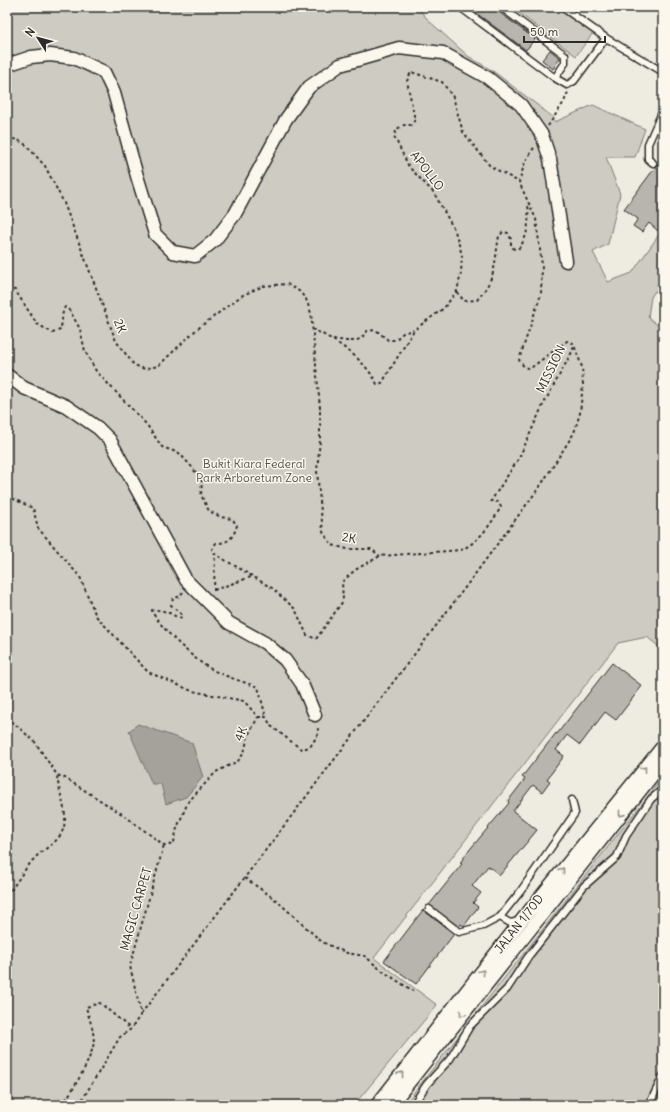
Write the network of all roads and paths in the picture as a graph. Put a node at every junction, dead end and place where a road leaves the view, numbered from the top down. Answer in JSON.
{"nodes":[{"id":1,"x":460,"y":7,"type":"edge"},
{"id":2,"x":501,"y":7,"type":"edge"},
{"id":3,"x":562,"y":7,"type":"edge"},
{"id":4,"x":606,"y":38,"type":"junction"},
{"id":5,"x":7,"y":64,"type":"edge"},
{"id":6,"x":663,"y":72,"type":"edge"},
{"id":7,"x":555,"y":78,"type":"junction"},
{"id":8,"x":570,"y":84,"type":"junction"},
{"id":9,"x":663,"y":110,"type":"edge"},
{"id":10,"x":542,"y":135,"type":"junction"},
{"id":11,"x":7,"y":138,"type":"edge"},
{"id":12,"x":653,"y":163,"type":"dead end"},
{"id":13,"x":519,"y":182,"type":"junction"},
{"id":14,"x":528,"y":202,"type":"junction"},
{"id":15,"x":566,"y":261,"type":"dead end"},
{"id":16,"x":7,"y":289,"type":"edge"},
{"id":17,"x":457,"y":291,"type":"junction"},
{"id":18,"x":312,"y":329,"type":"junction"},
{"id":19,"x":414,"y":330,"type":"junction"},
{"id":20,"x":333,"y":339,"type":"junction"},
{"id":21,"x":573,"y":343,"type":"junction"},
{"id":22,"x":7,"y":375,"type":"edge"},
{"id":23,"x":7,"y":496,"type":"edge"},
{"id":24,"x":215,"y":554,"type":"junction"},
{"id":25,"x":380,"y":556,"type":"junction"},
{"id":26,"x":251,"y":576,"type":"junction"},
{"id":27,"x":186,"y":580,"type":"junction"},
{"id":28,"x":214,"y":590,"type":"junction"},
{"id":29,"x":208,"y":603,"type":"junction"},
{"id":30,"x":315,"y":715,"type":"joint"},
{"id":31,"x":7,"y":717,"type":"edge"},
{"id":32,"x":258,"y":717,"type":"junction"},
{"id":33,"x":266,"y":717,"type":"junction"},
{"id":34,"x":663,"y":746,"type":"edge"},
{"id":35,"x":663,"y":762,"type":"edge"},
{"id":36,"x":57,"y":775,"type":"junction"},
{"id":37,"x":663,"y":789,"type":"edge"},
{"id":38,"x":572,"y":800,"type":"dead end"},
{"id":39,"x":164,"y":845,"type":"junction"},
{"id":40,"x":245,"y":878,"type":"junction"},
{"id":41,"x":7,"y":895,"type":"edge"},
{"id":42,"x":429,"y":909,"type":"dead end"},
{"id":43,"x":500,"y":917,"type":"junction"},
{"id":44,"x":527,"y":923,"type":"junction"},
{"id":45,"x":413,"y":991,"type":"dead end"},
{"id":46,"x":141,"y":1014,"type":"junction"},
{"id":47,"x":130,"y":1029,"type":"junction"},
{"id":48,"x":663,"y":1076,"type":"edge"},
{"id":49,"x":62,"y":1105,"type":"edge"},
{"id":50,"x":79,"y":1105,"type":"edge"},
{"id":51,"x":377,"y":1105,"type":"edge"},
{"id":52,"x":391,"y":1105,"type":"edge"},
{"id":53,"x":413,"y":1105,"type":"edge"},
{"id":54,"x":649,"y":1105,"type":"edge"}],
"edges":[{"from":1,"to":7,"type":"lane"},
{"from":2,"to":7,"type":"lane"},
{"from":3,"to":4,"type":"lane"},
{"from":4,"to":6,"type":"lane"},
{"from":4,"to":8,"type":"lane"},
{"from":5,"to":10,"type":"street"},
{"from":7,"to":8,"type":"lane"},
{"from":8,"to":10,"type":"path"},
{"from":9,"to":12,"type":"lane"},
{"from":10,"to":13,"type":"path"},
{"from":10,"to":15,"type":"street"},
{"from":11,"to":18,"type":"path","name":"2K"},
{"from":13,"to":14,"type":"path","name":"MISSION"},
{"from":13,"to":17,"type":"path","name":"APOLLO"},
{"from":14,"to":17,"type":"path"},
{"from":14,"to":21,"type":"path","name":"MISSION"},
{"from":16,"to":24,"type":"path"},
{"from":17,"to":19,"type":"path","name":"APOLLO"},
{"from":18,"to":20,"type":"path","name":"APOLLO"},
{"from":18,"to":25,"type":"path","name":"2K"},
{"from":19,"to":20,"type":"path"},
{"from":19,"to":20,"type":"path","name":"APOLLO"},
{"from":21,"to":25,"type":"path","name":"MISSION"},
{"from":21,"to":40,"type":"path"},
{"from":22,"to":27,"type":"street"},
{"from":23,"to":32,"type":"path","name":"4K"},
{"from":24,"to":26,"type":"path"},
{"from":24,"to":28,"type":"path"},
{"from":25,"to":26,"type":"path"},
{"from":26,"to":28,"type":"path"},
{"from":27,"to":29,"type":"street"},
{"from":27,"to":33,"type":"path"},
{"from":28,"to":29,"type":"path"},
{"from":29,"to":30,"type":"street"},
{"from":30,"to":33,"type":"path"},
{"from":31,"to":36,"type":"path"},
{"from":32,"to":33,"type":"path"},
{"from":32,"to":39,"type":"path","name":"4K"},
{"from":44,"to":34,"type":"street","name":"JALAN 1/70D","one_way":true},
{"from":35,"to":44,"type":"street","name":"JALAN 1/70D","one_way":true},
{"from":36,"to":39,"type":"path"},
{"from":36,"to":41,"type":"path"},
{"from":37,"to":53,"type":"lane"},
{"from":38,"to":43,"type":"lane"},
{"from":39,"to":46,"type":"path","name":"MAGIC CARPET"},
{"from":40,"to":45,"type":"path"},
{"from":40,"to":46,"type":"path"},
{"from":42,"to":43,"type":"lane"},
{"from":43,"to":44,"type":"lane"},
{"from":51,"to":44,"type":"street","name":"JALAN 1/70D","one_way":true},
{"from":44,"to":52,"type":"street","name":"JALAN 1/70D","one_way":true},
{"from":46,"to":47,"type":"path"},
{"from":47,"to":49,"type":"path"},
{"from":47,"to":50,"type":"path"},
{"from":48,"to":54,"type":"lane"}]}
